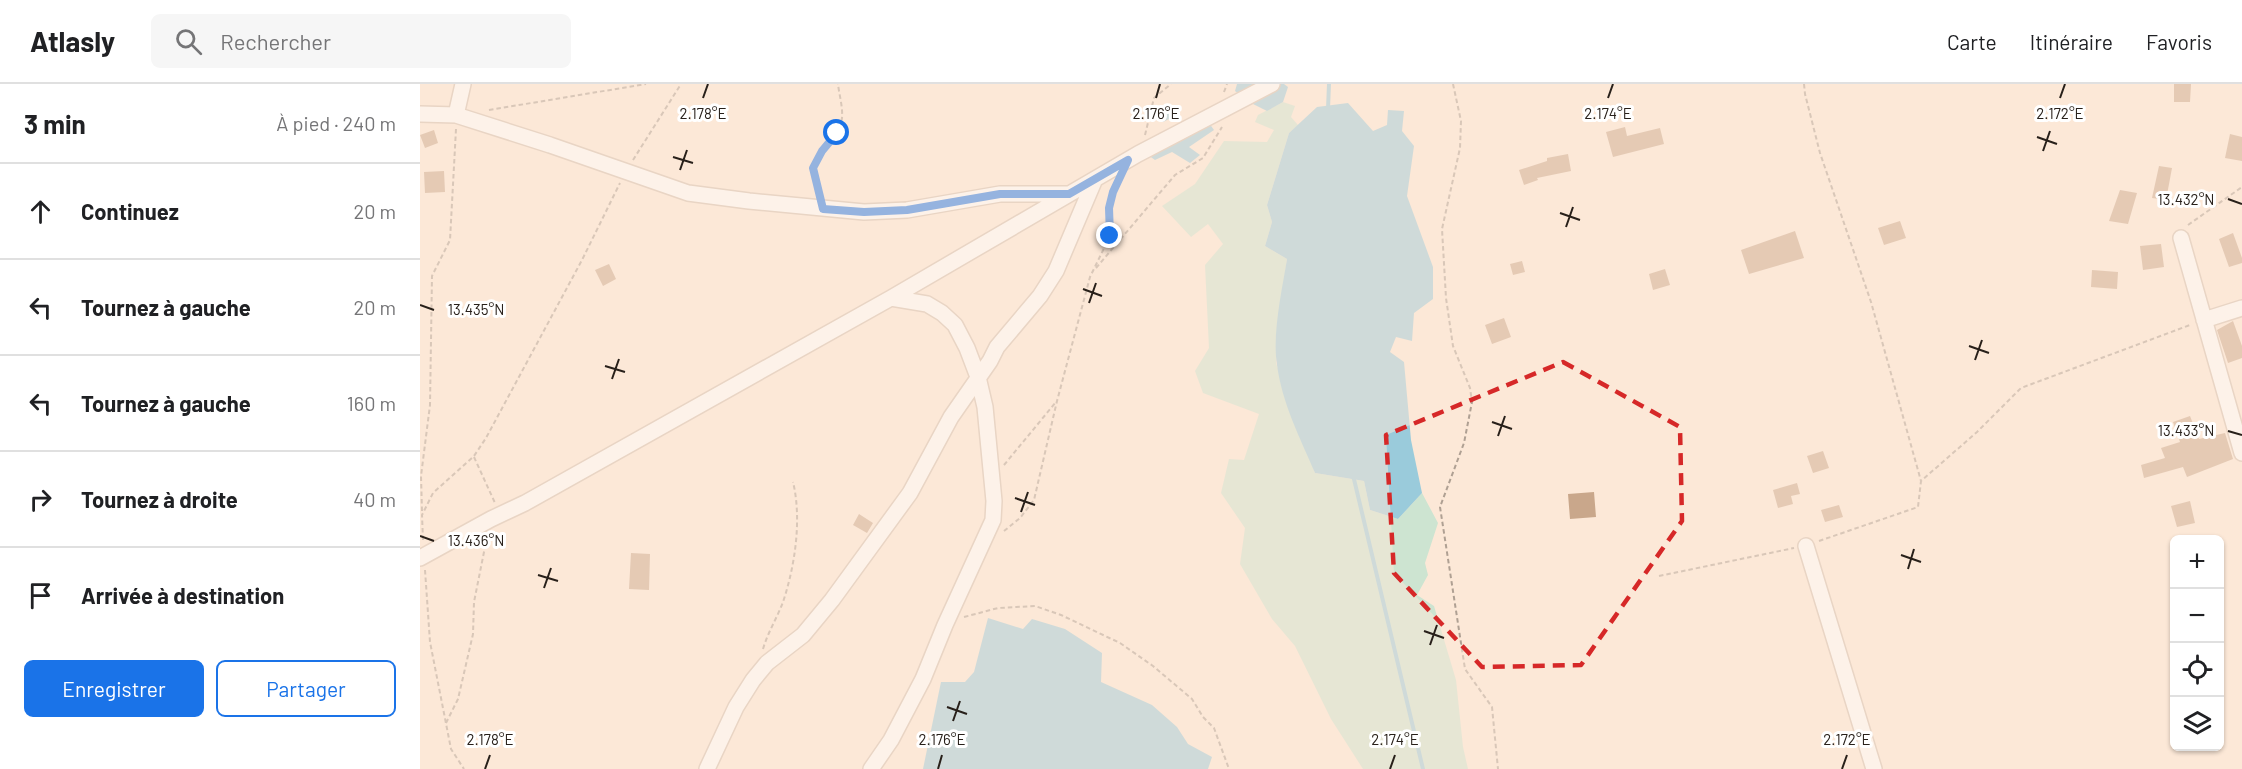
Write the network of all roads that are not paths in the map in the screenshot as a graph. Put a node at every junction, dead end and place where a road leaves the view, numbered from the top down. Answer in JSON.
{"nodes":[{"id":1,"x":463,"y":84,"type":"edge"},
{"id":2,"x":1272,"y":84,"type":"edge"},
{"id":3,"x":420,"y":114,"type":"edge"},
{"id":4,"x":456,"y":115,"type":"junction"},
{"id":5,"x":1095,"y":179,"type":"junction"},
{"id":6,"x":1069,"y":194,"type":"junction"},
{"id":7,"x":2181,"y":238,"type":"road end"},
{"id":8,"x":891,"y":298,"type":"junction"},
{"id":9,"x":2242,"y":308,"type":"edge"},
{"id":10,"x":2204,"y":320,"type":"junction"},
{"id":11,"x":978,"y":377,"type":"junction"},
{"id":12,"x":2242,"y":453,"type":"edge"},
{"id":13,"x":1806,"y":546,"type":"road end"},
{"id":14,"x":422,"y":557,"type":"edge"},
{"id":15,"x":707,"y":769,"type":"edge"},
{"id":16,"x":871,"y":769,"type":"edge"},
{"id":17,"x":1874,"y":769,"type":"edge"}],
"edges":[{"from":1,"to":4,"type":"street"},
{"from":2,"to":5,"type":"street"},
{"from":3,"to":4,"type":"street"},
{"from":4,"to":6,"type":"street"},
{"from":5,"to":6,"type":"street"},
{"from":5,"to":11,"type":"street"},
{"from":6,"to":8,"type":"street"},
{"from":7,"to":10,"type":"street"},
{"from":8,"to":11,"type":"street"},
{"from":8,"to":14,"type":"street"},
{"from":9,"to":10,"type":"street"},
{"from":10,"to":12,"type":"street"},
{"from":11,"to":15,"type":"street"},
{"from":11,"to":16,"type":"street"},
{"from":13,"to":17,"type":"street"}]}
